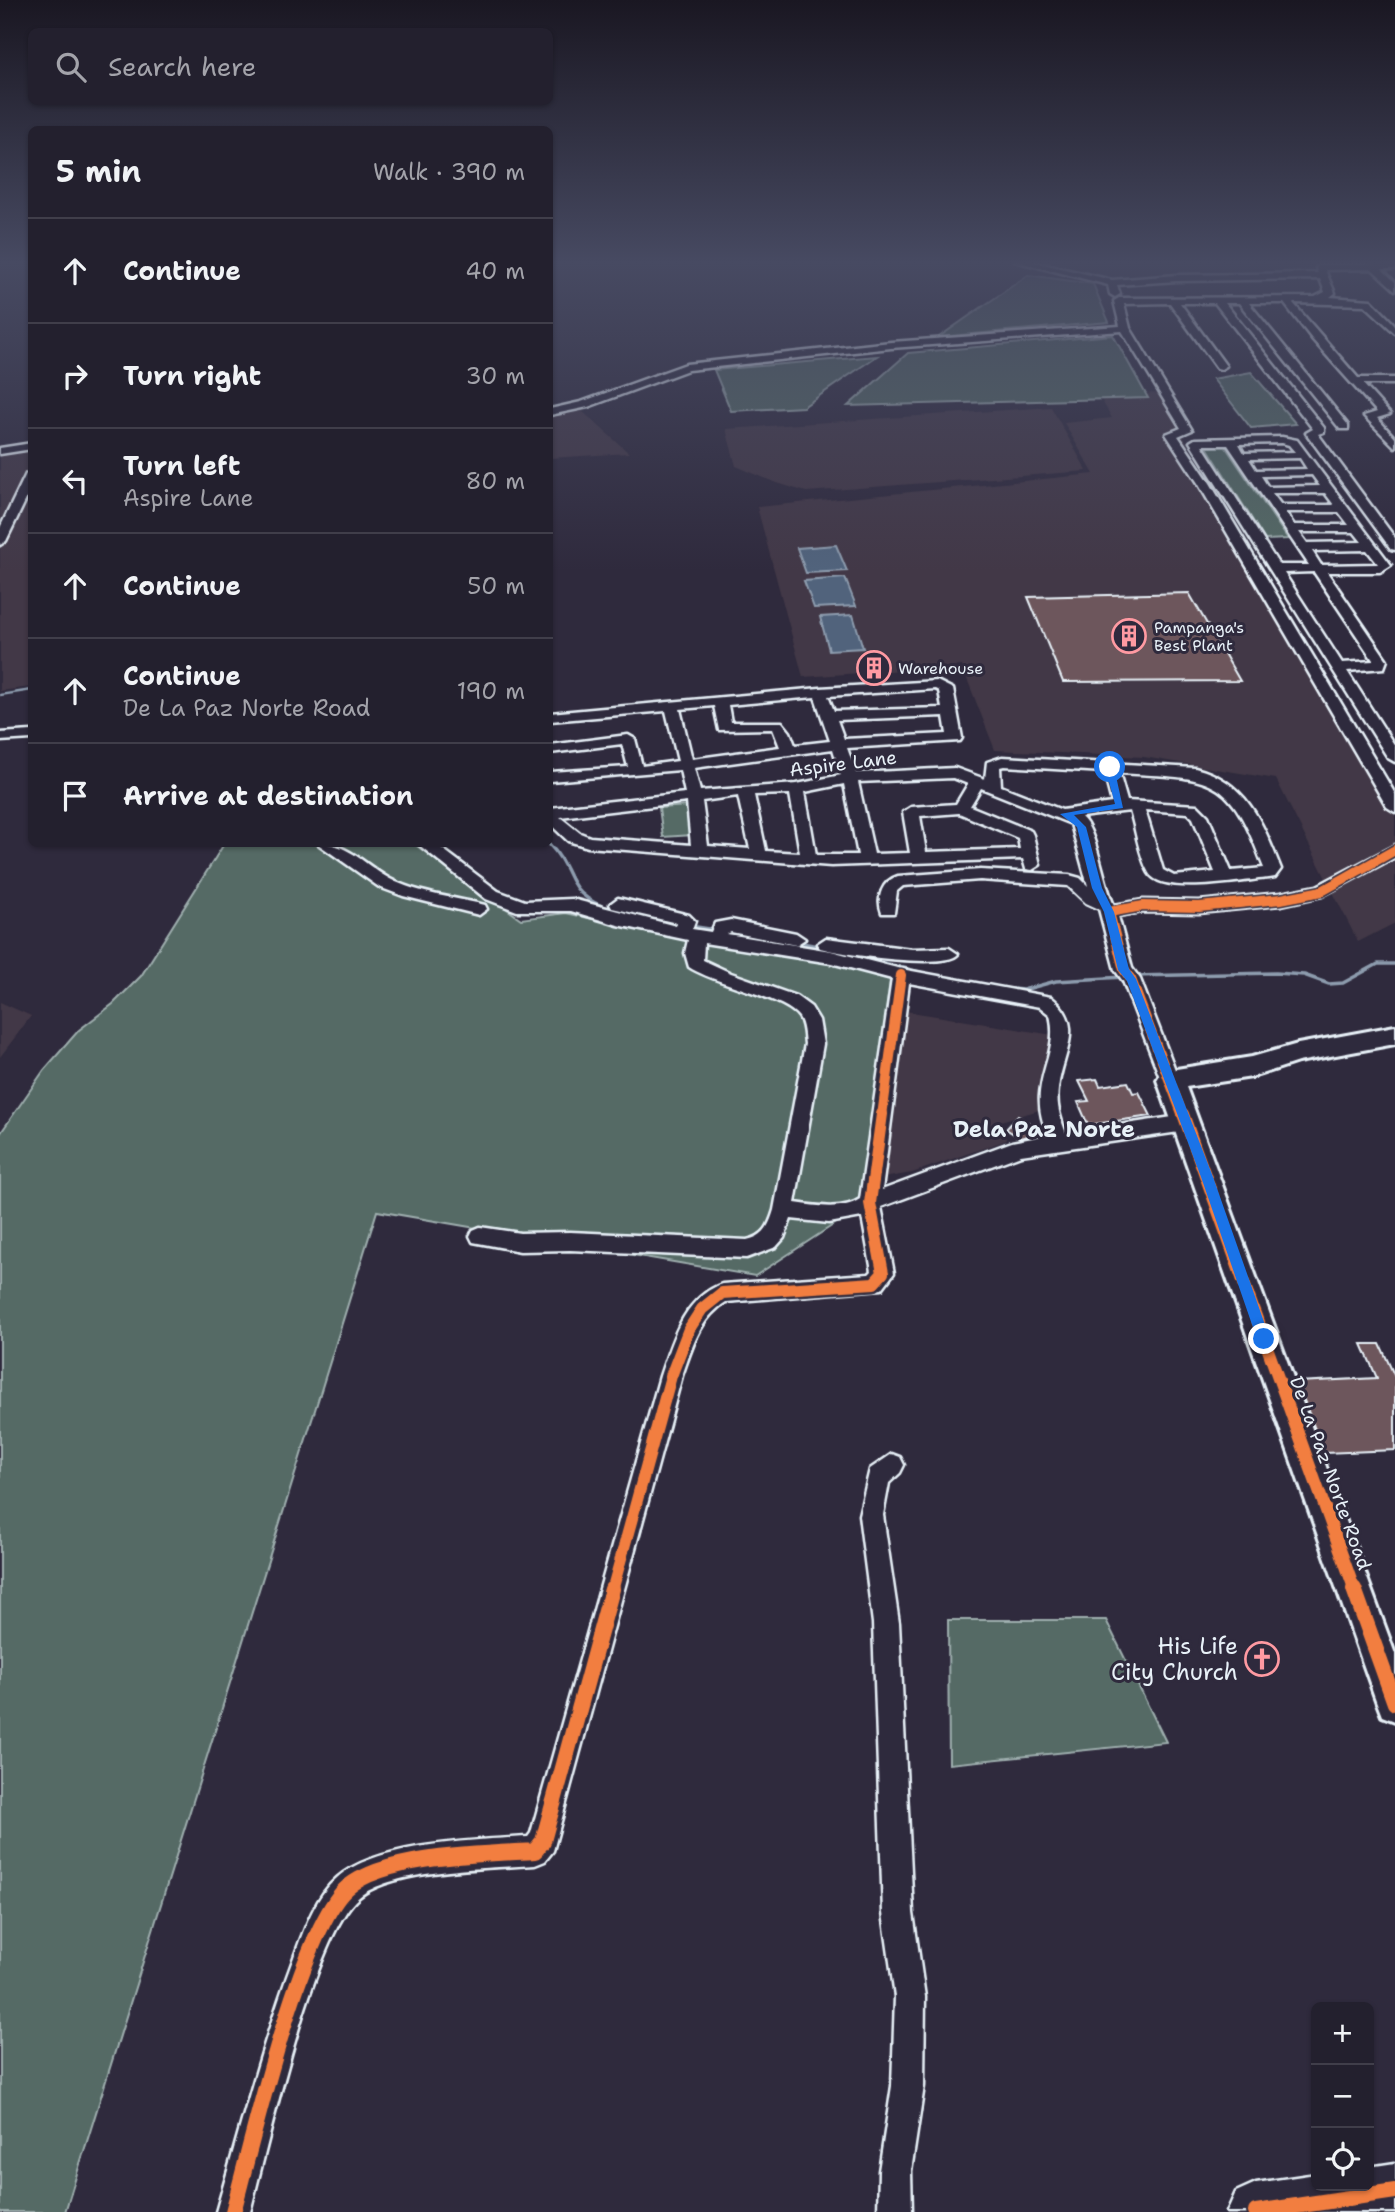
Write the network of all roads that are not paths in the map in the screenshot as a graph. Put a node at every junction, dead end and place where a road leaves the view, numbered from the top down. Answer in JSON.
{"nodes":[{"id":1,"x":712,"y":364,"type":"edge"},
{"id":2,"x":1147,"y":364,"type":"edge"},
{"id":3,"x":1268,"y":364,"type":"edge"},
{"id":4,"x":1293,"y":364,"type":"edge"},
{"id":5,"x":1340,"y":364,"type":"edge"},
{"id":6,"x":1355,"y":381,"type":"junction"},
{"id":7,"x":1395,"y":381,"type":"edge"},
{"id":8,"x":553,"y":411,"type":"edge"},
{"id":9,"x":1344,"y":427,"type":"dead end"},
{"id":10,"x":1231,"y":441,"type":"junction"},
{"id":11,"x":1395,"y":444,"type":"edge"},
{"id":12,"x":28,"y":447,"type":"edge"},
{"id":13,"x":0,"y":451,"type":"edge"},
{"id":14,"x":1303,"y":455,"type":"junction"},
{"id":15,"x":1242,"y":456,"type":"junction"},
{"id":16,"x":1316,"y":472,"type":"junction"},
{"id":17,"x":1253,"y":473,"type":"junction"},
{"id":18,"x":28,"y":482,"type":"edge"},
{"id":19,"x":1329,"y":489,"type":"junction"},
{"id":20,"x":1265,"y":491,"type":"junction"},
{"id":21,"x":1343,"y":508,"type":"junction"},
{"id":22,"x":1278,"y":509,"type":"junction"},
{"id":23,"x":1357,"y":528,"type":"junction"},
{"id":24,"x":1291,"y":529,"type":"junction"},
{"id":25,"x":0,"y":541,"type":"edge"},
{"id":26,"x":1371,"y":546,"type":"junction"},
{"id":27,"x":1395,"y":546,"type":"edge"},
{"id":28,"x":1303,"y":547,"type":"junction"},
{"id":29,"x":1317,"y":568,"type":"junction"},
{"id":30,"x":1276,"y":569,"type":"junction"},
{"id":31,"x":1338,"y":667,"type":"junction"},
{"id":32,"x":820,"y":692,"type":"junction"},
{"id":33,"x":720,"y":702,"type":"junction"},
{"id":34,"x":672,"y":706,"type":"junction"},
{"id":35,"x":950,"y":712,"type":"junction"},
{"id":36,"x":827,"y":716,"type":"junction"},
{"id":37,"x":553,"y":717,"type":"edge"},
{"id":38,"x":28,"y":735,"type":"edge"},
{"id":39,"x":0,"y":737,"type":"edge"},
{"id":40,"x":839,"y":744,"type":"junction"},
{"id":41,"x":553,"y":748,"type":"edge"},
{"id":42,"x":789,"y":751,"type":"junction"},
{"id":43,"x":1395,"y":758,"type":"edge"},
{"id":44,"x":686,"y":766,"type":"junction"},
{"id":45,"x":1110,"y":767,"type":"junction"},
{"id":46,"x":636,"y":771,"type":"junction"},
{"id":47,"x":553,"y":777,"type":"edge"},
{"id":48,"x":850,"y":778,"type":"junction"},
{"id":49,"x":986,"y":783,"type":"junction"},
{"id":50,"x":797,"y":789,"type":"junction"},
{"id":51,"x":745,"y":791,"type":"junction"},
{"id":52,"x":694,"y":797,"type":"junction"},
{"id":53,"x":1128,"y":806,"type":"junction"},
{"id":54,"x":1395,"y":807,"type":"edge"},
{"id":55,"x":961,"y":808,"type":"junction"},
{"id":56,"x":553,"y":814,"type":"edge"},
{"id":57,"x":1064,"y":814,"type":"junction"},
{"id":58,"x":553,"y":817,"type":"edge"},
{"id":59,"x":331,"y":847,"type":"edge"},
{"id":60,"x":430,"y":847,"type":"edge"},
{"id":61,"x":700,"y":850,"type":"junction"},
{"id":62,"x":1395,"y":850,"type":"edge"},
{"id":63,"x":759,"y":856,"type":"junction"},
{"id":64,"x":809,"y":858,"type":"junction"},
{"id":65,"x":919,"y":858,"type":"junction"},
{"id":66,"x":867,"y":859,"type":"junction"},
{"id":67,"x":1225,"y":877,"type":"junction"},
{"id":68,"x":618,"y":904,"type":"dead end"},
{"id":69,"x":1108,"y":908,"type":"junction"},
{"id":70,"x":479,"y":909,"type":"dead end"},
{"id":71,"x":888,"y":909,"type":"dead end"},
{"id":72,"x":639,"y":916,"type":"junction"},
{"id":73,"x":687,"y":931,"type":"junction"},
{"id":74,"x":718,"y":934,"type":"junction"},
{"id":75,"x":949,"y":954,"type":"dead end"},
{"id":76,"x":901,"y":975,"type":"junction"},
{"id":77,"x":1127,"y":975,"type":"joint"},
{"id":78,"x":1395,"y":1035,"type":"edge"},
{"id":79,"x":1170,"y":1080,"type":"junction"},
{"id":80,"x":1186,"y":1123,"type":"junction"},
{"id":81,"x":1060,"y":1140,"type":"junction"},
{"id":82,"x":870,"y":1203,"type":"junction"},
{"id":83,"x":784,"y":1210,"type":"junction"},
{"id":84,"x":481,"y":1236,"type":"dead end"},
{"id":85,"x":892,"y":1465,"type":"dead end"},
{"id":86,"x":1395,"y":1703,"type":"edge"},
{"id":87,"x":1395,"y":2191,"type":"edge"},
{"id":88,"x":233,"y":2212,"type":"edge"},
{"id":89,"x":895,"y":2212,"type":"edge"},
{"id":90,"x":1256,"y":2212,"type":"edge"}],
"edges":[{"from":1,"to":8,"type":"street"},
{"from":2,"to":54,"type":"street"},
{"from":3,"to":27,"type":"street"},
{"from":4,"to":9,"type":"street"},
{"from":5,"to":6,"type":"street"},
{"from":6,"to":7,"type":"street"},
{"from":6,"to":11,"type":"street"},
{"from":10,"to":14,"type":"street"},
{"from":10,"to":15,"type":"street"},
{"from":10,"to":30,"type":"street"},
{"from":12,"to":13,"type":"street"},
{"from":14,"to":15,"type":"street"},
{"from":14,"to":16,"type":"street"},
{"from":15,"to":17,"type":"street"},
{"from":16,"to":17,"type":"street"},
{"from":16,"to":19,"type":"street"},
{"from":17,"to":20,"type":"street"},
{"from":18,"to":25,"type":"street"},
{"from":19,"to":20,"type":"street"},
{"from":19,"to":21,"type":"street"},
{"from":20,"to":22,"type":"street"},
{"from":21,"to":22,"type":"street"},
{"from":21,"to":23,"type":"street"},
{"from":22,"to":24,"type":"street"},
{"from":23,"to":24,"type":"street"},
{"from":23,"to":26,"type":"street"},
{"from":24,"to":28,"type":"street"},
{"from":26,"to":28,"type":"street"},
{"from":26,"to":29,"type":"street"},
{"from":28,"to":29,"type":"street"},
{"from":29,"to":30,"type":"street"},
{"from":29,"to":31,"type":"street"},
{"from":30,"to":31,"type":"street"},
{"from":31,"to":43,"type":"street"},
{"from":32,"to":33,"type":"street"},
{"from":32,"to":35,"type":"street"},
{"from":32,"to":36,"type":"street"},
{"from":33,"to":34,"type":"street"},
{"from":33,"to":42,"type":"street"},
{"from":34,"to":37,"type":"street"},
{"from":34,"to":44,"type":"street"},
{"from":35,"to":36,"type":"street"},
{"from":35,"to":40,"type":"street"},
{"from":36,"to":40,"type":"street"},
{"from":38,"to":39,"type":"street"},
{"from":40,"to":42,"type":"street"},
{"from":40,"to":48,"type":"street"},
{"from":41,"to":46,"type":"street"},
{"from":42,"to":44,"type":"street"},
{"from":44,"to":46,"type":"street"},
{"from":44,"to":52,"type":"street"},
{"from":45,"to":49,"type":"street"},
{"from":45,"to":53,"type":"street"},
{"from":45,"to":67,"type":"street"},
{"from":46,"to":47,"type":"street"},
{"from":48,"to":49,"type":"street","name":"Aspire Lane"},
{"from":48,"to":50,"type":"street","name":"Aspire Lane"},
{"from":48,"to":66,"type":"street"},
{"from":49,"to":55,"type":"street"},
{"from":49,"to":57,"type":"street","name":"Aspire Lane"},
{"from":50,"to":51,"type":"street","name":"Aspire Lane"},
{"from":50,"to":64,"type":"street"},
{"from":51,"to":52,"type":"street","name":"Aspire Lane"},
{"from":51,"to":63,"type":"street"},
{"from":52,"to":56,"type":"street","name":"Aspire Lane"},
{"from":52,"to":61,"type":"street"},
{"from":53,"to":57,"type":"street"},
{"from":53,"to":67,"type":"street"},
{"from":53,"to":67,"type":"street"},
{"from":55,"to":65,"type":"street"},
{"from":55,"to":65,"type":"street"},
{"from":57,"to":69,"type":"street","name":"Aspire Lane"},
{"from":58,"to":61,"type":"street"},
{"from":59,"to":70,"type":"street"},
{"from":60,"to":72,"type":"street"},
{"from":61,"to":63,"type":"street"},
{"from":62,"to":69,"type":"street"},
{"from":63,"to":64,"type":"street"},
{"from":64,"to":66,"type":"street"},
{"from":65,"to":66,"type":"street"},
{"from":68,"to":72,"type":"street"},
{"from":69,"to":71,"type":"street"},
{"from":69,"to":77,"type":"street","name":"Aspire Lane"},
{"from":72,"to":73,"type":"street"},
{"from":73,"to":74,"type":"street"},
{"from":73,"to":83,"type":"street"},
{"from":74,"to":75,"type":"street"},
{"from":74,"to":76,"type":"street"},
{"from":76,"to":81,"type":"street"},
{"from":76,"to":82,"type":"street"},
{"from":77,"to":79,"type":"street","name":"De La Paz Norte Road"},
{"from":78,"to":79,"type":"street"},
{"from":79,"to":80,"type":"street","name":"De La Paz Norte Road"},
{"from":80,"to":81,"type":"street"},
{"from":80,"to":86,"type":"street","name":"De La Paz Norte Road"},
{"from":81,"to":82,"type":"street"},
{"from":82,"to":83,"type":"street"},
{"from":82,"to":88,"type":"street"},
{"from":83,"to":84,"type":"street"},
{"from":85,"to":89,"type":"street"},
{"from":87,"to":90,"type":"highway"}]}
